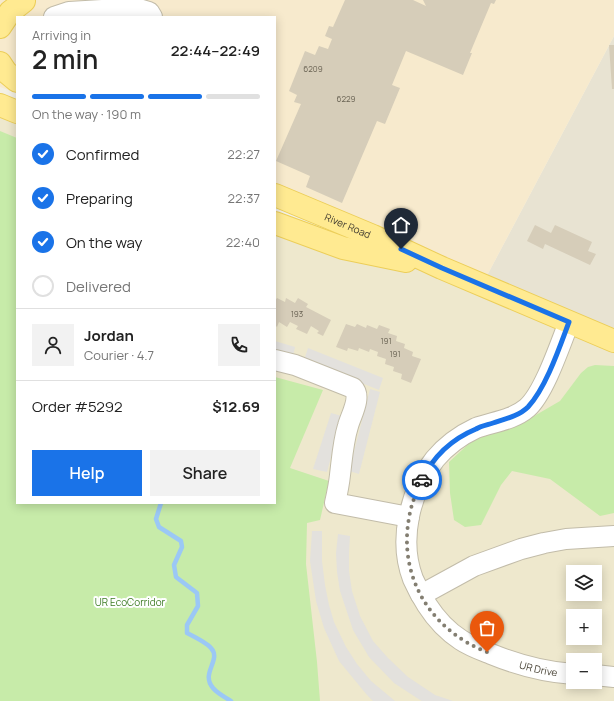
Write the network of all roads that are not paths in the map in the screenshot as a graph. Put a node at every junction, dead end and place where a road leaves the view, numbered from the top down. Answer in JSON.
{"nodes":[{"id":1,"x":28,"y":1,"type":"edge"},
{"id":2,"x":0,"y":5,"type":"edge"},
{"id":3,"x":57,"y":16,"type":"edge"},
{"id":4,"x":151,"y":16,"type":"edge"},
{"id":5,"x":0,"y":27,"type":"edge"},
{"id":6,"x":0,"y":63,"type":"edge"},
{"id":7,"x":16,"y":80,"type":"edge"},
{"id":8,"x":0,"y":87,"type":"edge"},
{"id":9,"x":16,"y":93,"type":"edge"},
{"id":10,"x":0,"y":105,"type":"edge"},
{"id":11,"x":16,"y":112,"type":"edge"},
{"id":12,"x":276,"y":194,"type":"edge"},
{"id":13,"x":276,"y":223,"type":"edge"},
{"id":14,"x":442,"y":268,"type":"junction"},
{"id":15,"x":569,"y":322,"type":"junction"},
{"id":16,"x":614,"y":341,"type":"edge"},
{"id":17,"x":276,"y":360,"type":"edge"},
{"id":18,"x":409,"y":517,"type":"junction"},
{"id":19,"x":614,"y":536,"type":"edge"},
{"id":20,"x":421,"y":595,"type":"junction"},
{"id":21,"x":566,"y":673,"type":"edge"},
{"id":22,"x":602,"y":676,"type":"edge"},
{"id":23,"x":614,"y":677,"type":"edge"}],
"edges":[{"from":1,"to":2,"type":"main road"},
{"from":1,"to":5,"type":"main road"},
{"from":3,"to":4,"type":"street"},
{"from":6,"to":7,"type":"main road"},
{"from":8,"to":9,"type":"main road"},
{"from":10,"to":11,"type":"main road"},
{"from":12,"to":14,"type":"main road","name":"River Road"},
{"from":13,"to":14,"type":"main road","name":"River Road"},
{"from":14,"to":15,"type":"main road","name":"River Road"},
{"from":15,"to":16,"type":"main road","name":"River Road"},
{"from":15,"to":18,"type":"street","name":"UR Drive"},
{"from":17,"to":18,"type":"street"},
{"from":18,"to":20,"type":"street","name":"UR Drive"},
{"from":19,"to":20,"type":"street"},
{"from":20,"to":21,"type":"street","name":"UR Drive"},
{"from":22,"to":23,"type":"street"}]}
